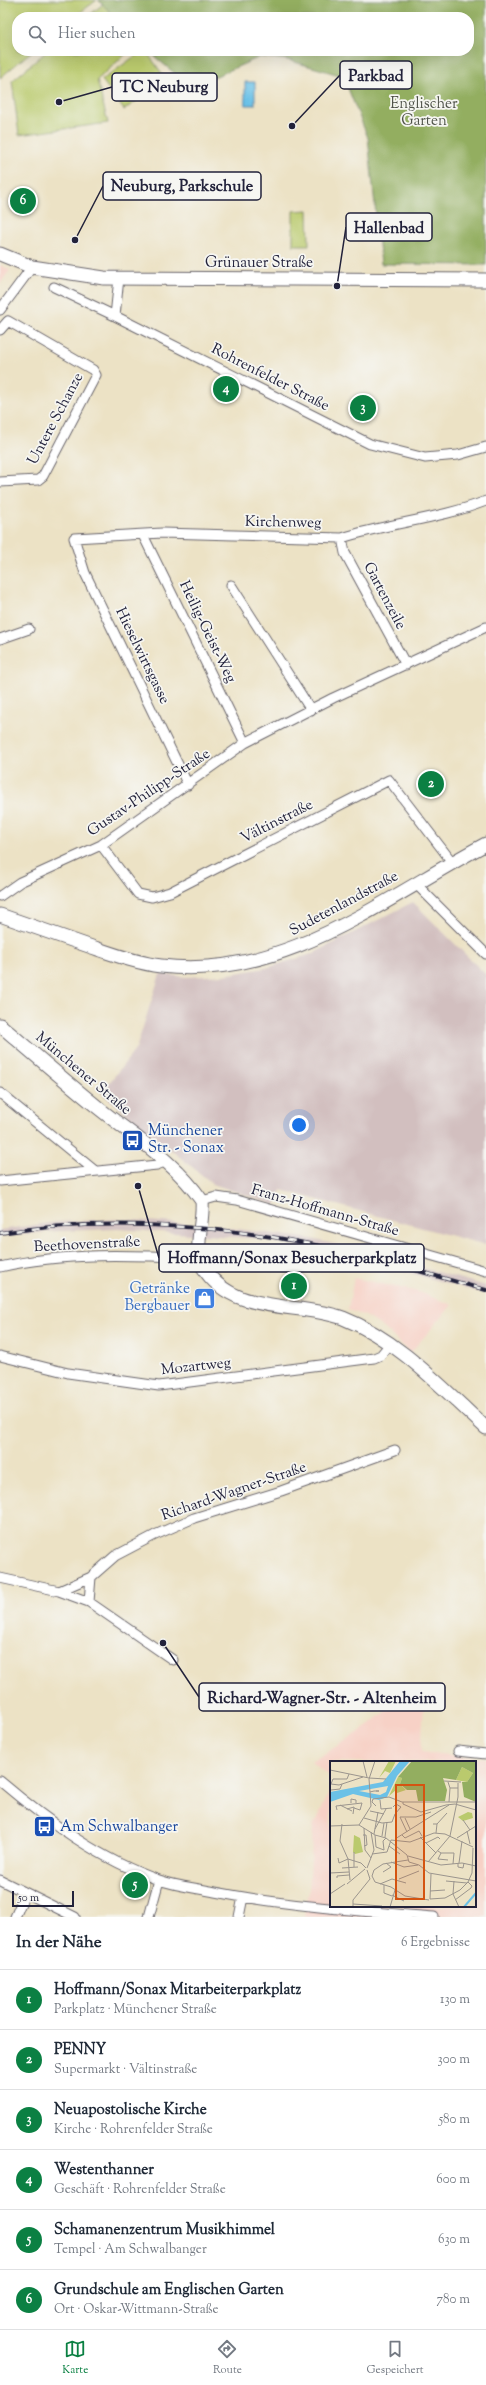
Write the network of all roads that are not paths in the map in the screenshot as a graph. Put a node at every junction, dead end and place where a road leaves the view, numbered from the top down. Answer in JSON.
{"nodes":[{"id":1,"x":0,"y":254,"type":"edge"},
{"id":2,"x":32,"y":267,"type":"junction"},
{"id":3,"x":119,"y":278,"type":"junction"},
{"id":4,"x":486,"y":280,"type":"edge"},
{"id":5,"x":54,"y":287,"type":"dead end"},
{"id":6,"x":0,"y":310,"type":"edge"},
{"id":7,"x":115,"y":316,"type":"junction"},
{"id":8,"x":0,"y":330,"type":"edge"},
{"id":9,"x":486,"y":447,"type":"edge"},
{"id":10,"x":0,"y":482,"type":"edge"},
{"id":11,"x":486,"y":501,"type":"edge"},
{"id":12,"x":144,"y":535,"type":"junction"},
{"id":13,"x":74,"y":538,"type":"joint"},
{"id":14,"x":342,"y":538,"type":"junction"},
{"id":15,"x":231,"y":585,"type":"dead end"},
{"id":16,"x":486,"y":627,"type":"edge"},
{"id":17,"x":29,"y":629,"type":"dead end"},
{"id":18,"x":0,"y":639,"type":"edge"},
{"id":19,"x":406,"y":664,"type":"junction"},
{"id":20,"x":311,"y":710,"type":"junction"},
{"id":21,"x":245,"y":743,"type":"junction"},
{"id":22,"x":188,"y":785,"type":"junction"},
{"id":23,"x":486,"y":844,"type":"edge"},
{"id":24,"x":101,"y":845,"type":"junction"},
{"id":25,"x":452,"y":862,"type":"junction"},
{"id":26,"x":416,"y":884,"type":"junction"},
{"id":27,"x":0,"y":896,"type":"edge"},
{"id":28,"x":0,"y":915,"type":"edge"},
{"id":29,"x":486,"y":954,"type":"edge"},
{"id":30,"x":0,"y":1025,"type":"edge"},
{"id":31,"x":0,"y":1093,"type":"edge"},
{"id":32,"x":167,"y":1161,"type":"junction"},
{"id":33,"x":94,"y":1170,"type":"junction"},
{"id":34,"x":0,"y":1181,"type":"edge"},
{"id":35,"x":202,"y":1201,"type":"junction"},
{"id":36,"x":200,"y":1258,"type":"junction"},
{"id":37,"x":0,"y":1267,"type":"edge"},
{"id":38,"x":486,"y":1271,"type":"edge"},
{"id":39,"x":391,"y":1343,"type":"junction"},
{"id":40,"x":0,"y":1356,"type":"edge"},
{"id":41,"x":486,"y":1428,"type":"edge"},
{"id":42,"x":395,"y":1450,"type":"dead end"},
{"id":43,"x":91,"y":1577,"type":"junction"},
{"id":44,"x":0,"y":1578,"type":"edge"},
{"id":45,"x":59,"y":1591,"type":"junction"},
{"id":46,"x":89,"y":1602,"type":"junction"},
{"id":47,"x":173,"y":1660,"type":"dead end"},
{"id":48,"x":458,"y":1751,"type":"dead end"},
{"id":49,"x":486,"y":1754,"type":"edge"},
{"id":50,"x":0,"y":1781,"type":"edge"},
{"id":51,"x":0,"y":1880,"type":"edge"},
{"id":52,"x":159,"y":1880,"type":"junction"},
{"id":53,"x":25,"y":1894,"type":"junction"},
{"id":54,"x":243,"y":1897,"type":"junction"},
{"id":55,"x":399,"y":1915,"type":"edge"},
{"id":56,"x":15,"y":1917,"type":"edge"},
{"id":57,"x":75,"y":1917,"type":"edge"},
{"id":58,"x":149,"y":1917,"type":"edge"},
{"id":59,"x":239,"y":1917,"type":"edge"},
{"id":60,"x":434,"y":1917,"type":"edge"}],
"edges":[{"from":1,"to":2,"type":"street","name":"Grünauer Straße"},
{"from":2,"to":3,"type":"street","name":"Grünauer Straße"},
{"from":2,"to":6,"type":"street"},
{"from":3,"to":4,"type":"street","name":"Grünauer Straße"},
{"from":3,"to":7,"type":"street"},
{"from":5,"to":7,"type":"street","name":"Rohrenfelder Straße"},
{"from":7,"to":9,"type":"street","name":"Rohrenfelder Straße"},
{"from":8,"to":10,"type":"street","name":"Untere Schanze"},
{"from":11,"to":14,"type":"street","name":"Kirchenweg"},
{"from":12,"to":13,"type":"street","name":"Kirchenweg"},
{"from":12,"to":14,"type":"street","name":"Kirchenweg"},
{"from":12,"to":21,"type":"street","name":"Heilig-Geist-Weg"},
{"from":13,"to":22,"type":"street","name":"Hieselwirtsgasse"},
{"from":14,"to":19,"type":"street","name":"Gartenzeile"},
{"from":15,"to":20,"type":"street"},
{"from":16,"to":19,"type":"street","name":"Gustav-Philipp-Straße"},
{"from":17,"to":18,"type":"street"},
{"from":19,"to":20,"type":"street","name":"Gustav-Philipp-Straße"},
{"from":20,"to":21,"type":"street","name":"Gustav-Philipp-Straße"},
{"from":21,"to":22,"type":"street","name":"Gustav-Philipp-Straße"},
{"from":22,"to":24,"type":"street","name":"Gustav-Philipp-Straße"},
{"from":23,"to":25,"type":"street","name":"Sudetenlandstraße"},
{"from":24,"to":25,"type":"street","name":"Vältinstraße"},
{"from":24,"to":27,"type":"street","name":"Gustav-Philipp-Straße"},
{"from":25,"to":26,"type":"street","name":"Sudetenlandstraße"},
{"from":26,"to":28,"type":"street","name":"Sudetenlandstraße"},
{"from":26,"to":29,"type":"street"},
{"from":30,"to":32,"type":"street","name":"Münchener Straße"},
{"from":31,"to":33,"type":"street"},
{"from":32,"to":33,"type":"street"},
{"from":32,"to":35,"type":"street","name":"Münchener Straße"},
{"from":33,"to":34,"type":"street"},
{"from":35,"to":36,"type":"street"},
{"from":35,"to":38,"type":"street","name":"Franz-Hoffmann-Straße"},
{"from":36,"to":37,"type":"street","name":"Beethovenstraße"},
{"from":36,"to":39,"type":"street"},
{"from":39,"to":40,"type":"street","name":"Mozartweg"},
{"from":39,"to":41,"type":"street"},
{"from":42,"to":43,"type":"street","name":"Richard-Wagner-Straße"},
{"from":43,"to":45,"type":"street","name":"Richard-Wagner-Straße"},
{"from":43,"to":46,"type":"street"},
{"from":44,"to":45,"type":"street"},
{"from":45,"to":46,"type":"street"},
{"from":46,"to":47,"type":"street"},
{"from":48,"to":49,"type":"street"},
{"from":50,"to":52,"type":"street"},
{"from":51,"to":53,"type":"street"},
{"from":52,"to":54,"type":"street"},
{"from":52,"to":58,"type":"street"},
{"from":53,"to":56,"type":"street"},
{"from":53,"to":57,"type":"street"},
{"from":54,"to":55,"type":"street"},
{"from":54,"to":59,"type":"street"},
{"from":55,"to":60,"type":"street"}]}
